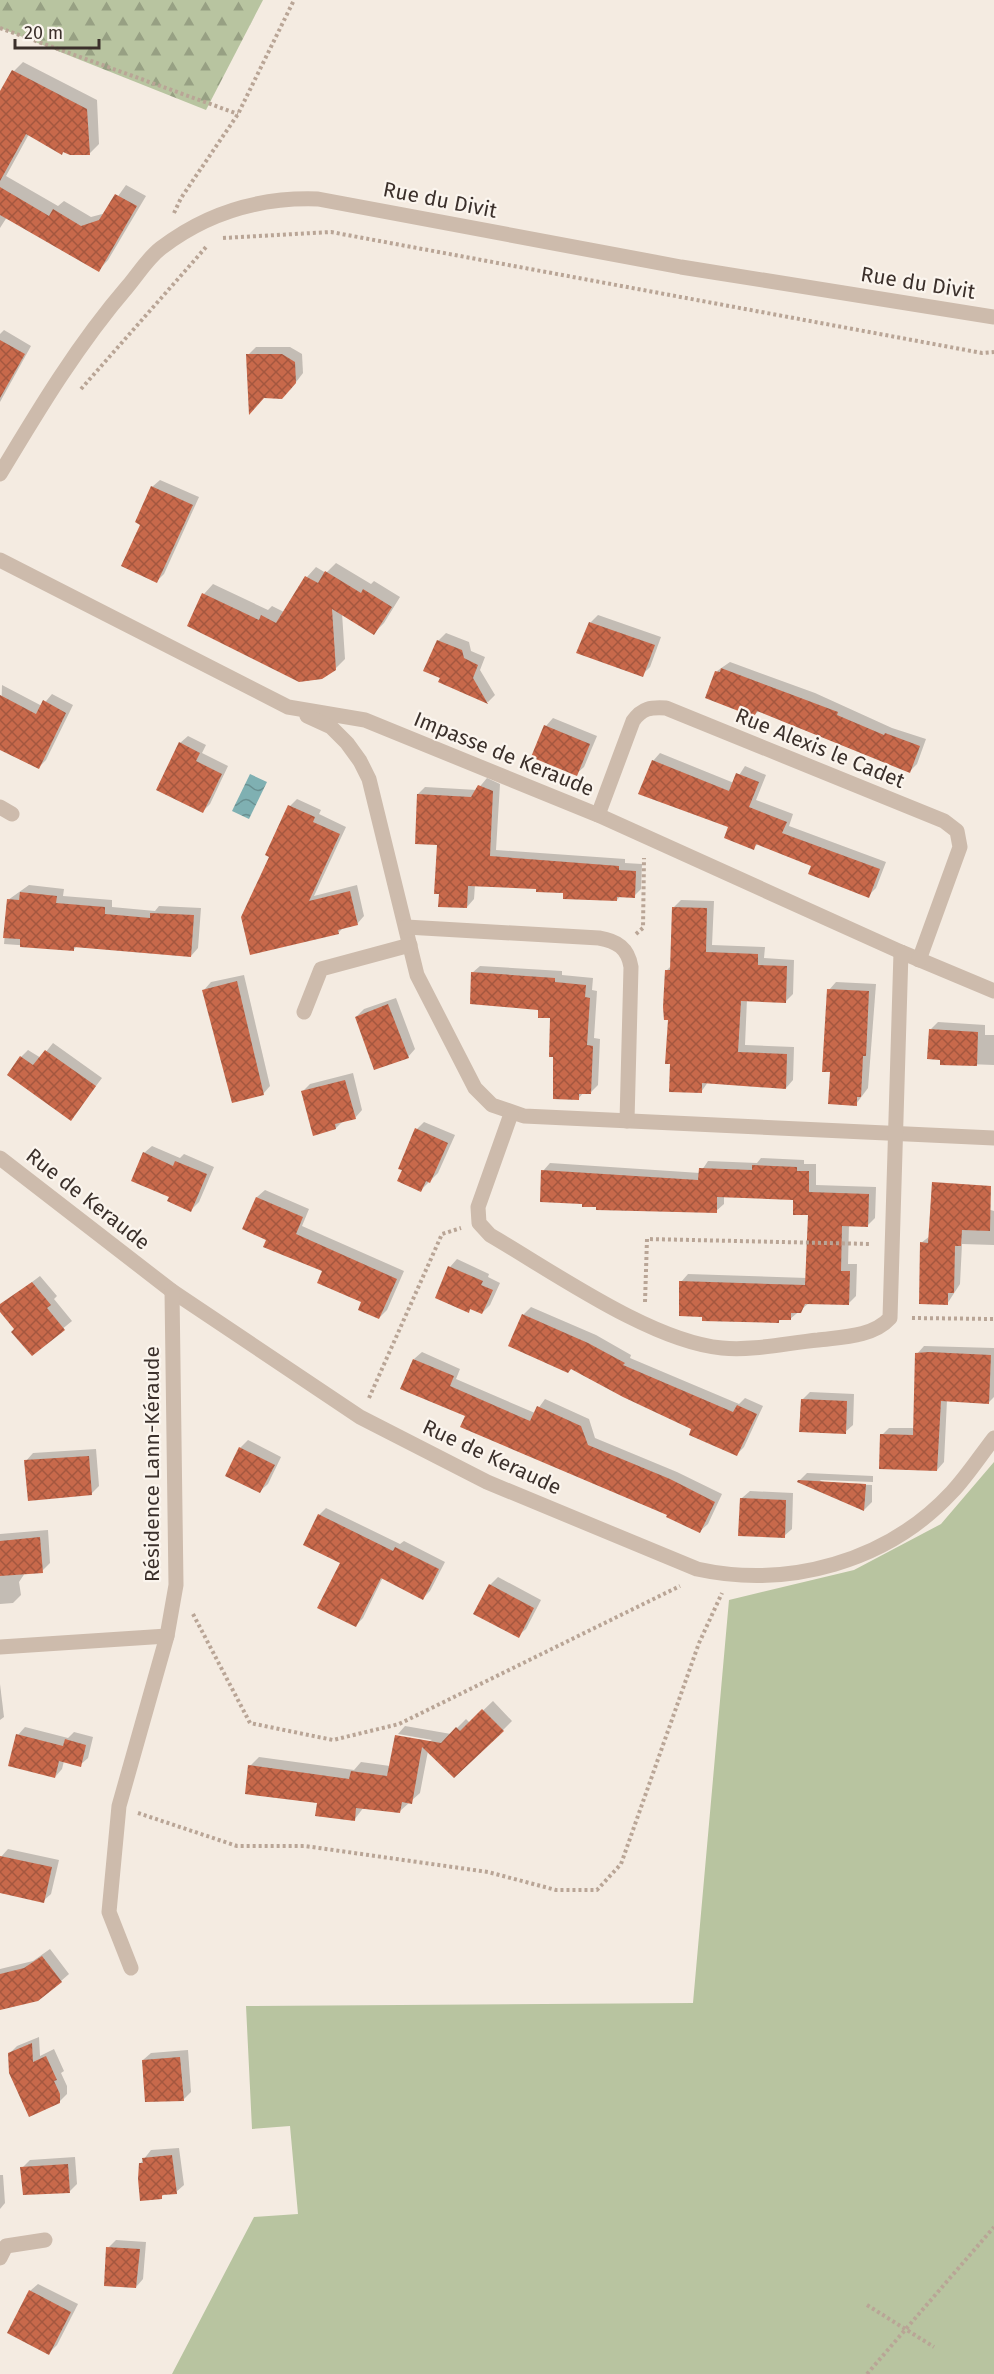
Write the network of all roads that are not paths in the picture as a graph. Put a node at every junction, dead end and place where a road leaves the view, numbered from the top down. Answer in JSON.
{"nodes":[{"id":1,"x":994,"y":317,"type":"edge"},
{"id":2,"x":0,"y":474,"type":"edge"},
{"id":3,"x":0,"y":560,"type":"edge"},
{"id":4,"x":288,"y":707,"type":"junction"},
{"id":5,"x":598,"y":814,"type":"junction"},
{"id":6,"x":406,"y":927,"type":"junction"},
{"id":7,"x":410,"y":945,"type":"junction"},
{"id":8,"x":900,"y":952,"type":"junction"},
{"id":9,"x":919,"y":960,"type":"junction"},
{"id":10,"x":994,"y":991,"type":"edge"},
{"id":11,"x":304,"y":1012,"type":"dead end"},
{"id":12,"x":512,"y":1114,"type":"junction"},
{"id":13,"x":627,"y":1121,"type":"junction"},
{"id":14,"x":896,"y":1134,"type":"junction"},
{"id":15,"x":994,"y":1138,"type":"edge"},
{"id":16,"x":0,"y":1158,"type":"edge"},
{"id":17,"x":172,"y":1291,"type":"junction"},
{"id":18,"x":994,"y":1438,"type":"edge"},
{"id":19,"x":167,"y":1636,"type":"junction"},
{"id":20,"x":0,"y":1647,"type":"edge"},
{"id":21,"x":131,"y":1968,"type":"dead end"},
{"id":22,"x":45,"y":2240,"type":"dead end"},
{"id":23,"x":0,"y":2258,"type":"edge"}],
"edges":[{"from":1,"to":2,"type":"street","name":"Rue du Divit"},
{"from":3,"to":4,"type":"street","name":"Impasse de Keraude"},
{"from":4,"to":5,"type":"street","name":"Impasse de Keraude"},
{"from":4,"to":6,"type":"street"},
{"from":5,"to":8,"type":"street","name":"Impasse de Keraude"},
{"from":5,"to":9,"type":"street","name":"Rue Alexis le Cadet"},
{"from":6,"to":7,"type":"street"},
{"from":6,"to":13,"type":"street"},
{"from":7,"to":11,"type":"street"},
{"from":7,"to":12,"type":"street"},
{"from":8,"to":9,"type":"street","name":"Impasse de Keraude"},
{"from":8,"to":14,"type":"street"},
{"from":9,"to":10,"type":"street","name":"Impasse de Keraude"},
{"from":12,"to":13,"type":"street"},
{"from":12,"to":14,"type":"street"},
{"from":13,"to":14,"type":"street"},
{"from":14,"to":15,"type":"street"},
{"from":16,"to":17,"type":"street","name":"Rue de Keraude"},
{"from":17,"to":18,"type":"street","name":"Rue de Keraude"},
{"from":17,"to":19,"type":"street","name":"Résidence Lann-Kéraude"},
{"from":19,"to":20,"type":"street"},
{"from":19,"to":21,"type":"street","name":"Résidence Lann-Kéraude"},
{"from":22,"to":23,"type":"street"}]}
